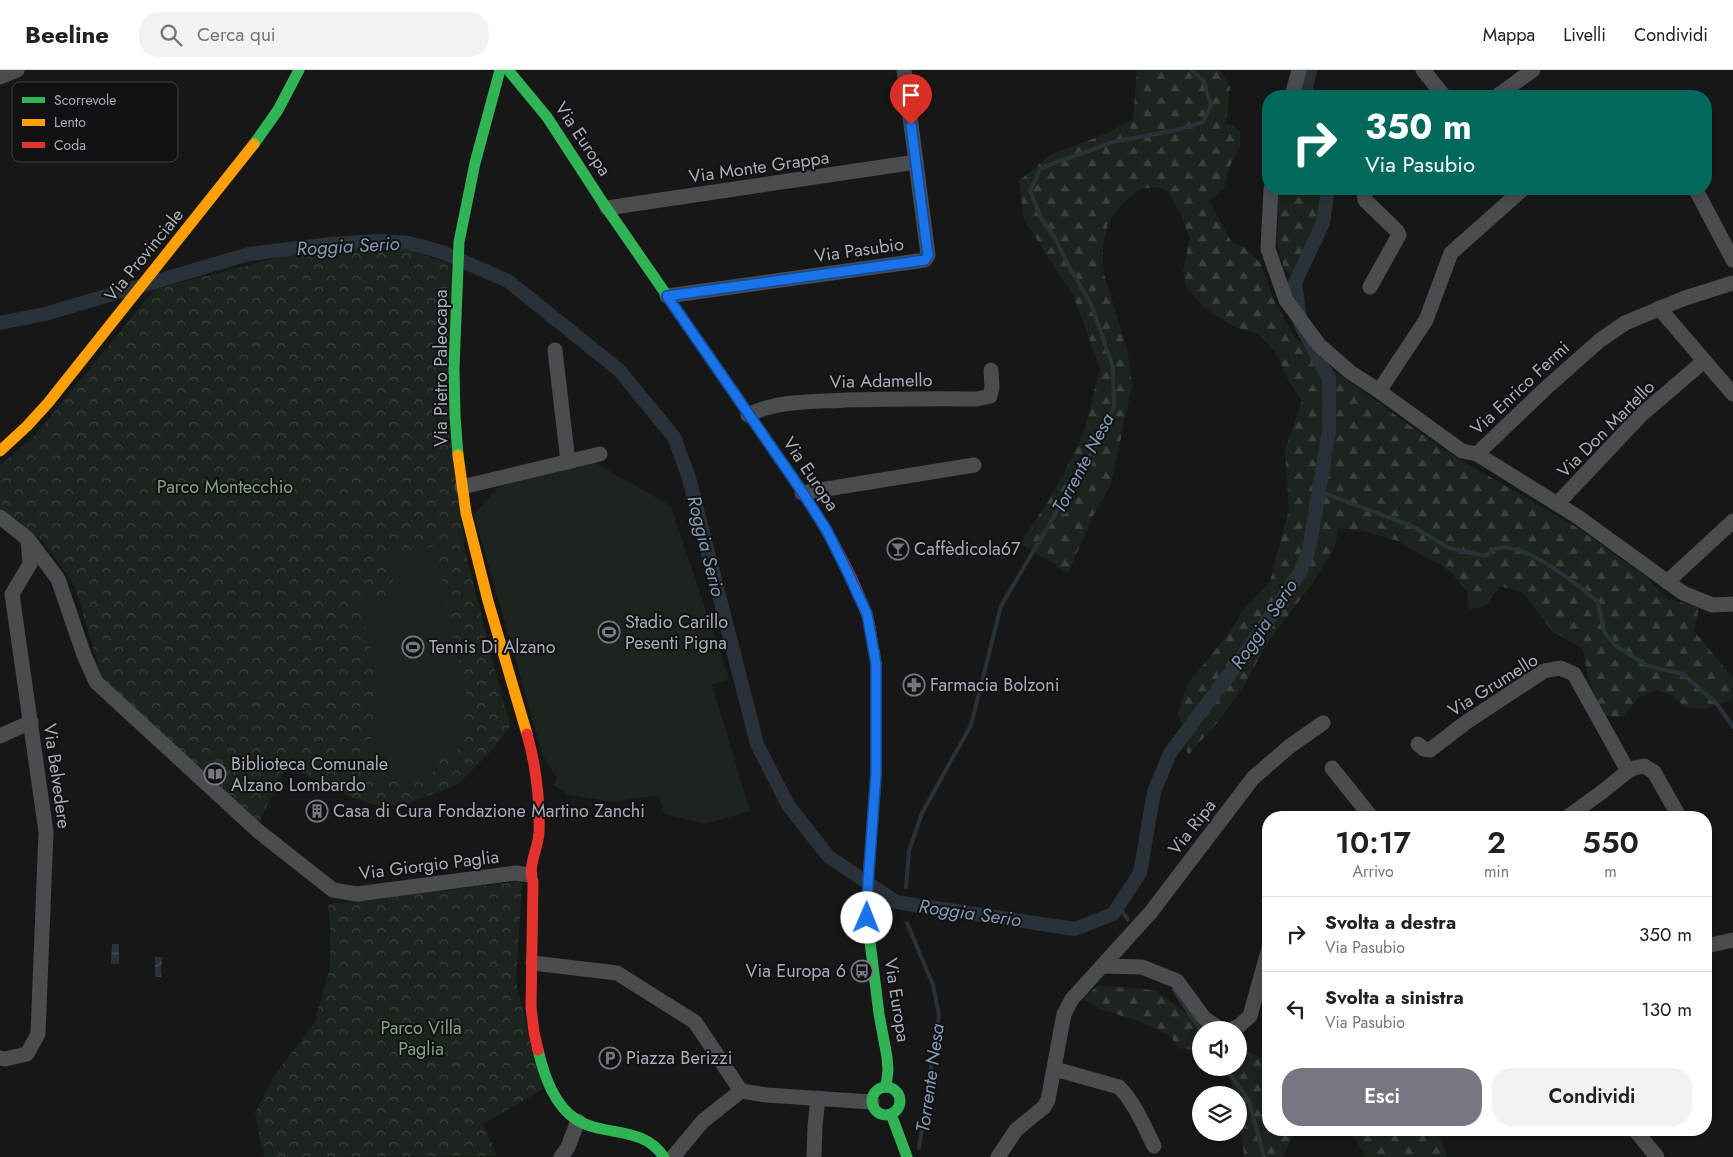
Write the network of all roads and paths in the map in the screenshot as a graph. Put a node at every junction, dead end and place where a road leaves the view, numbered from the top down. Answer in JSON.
{"nodes":[{"id":1,"x":17,"y":70,"type":"edge"},
{"id":2,"x":299,"y":70,"type":"edge"},
{"id":3,"x":500,"y":70,"type":"edge"},
{"id":4,"x":508,"y":70,"type":"edge"},
{"id":5,"x":904,"y":70,"type":"edge"},
{"id":6,"x":1298,"y":70,"type":"edge"},
{"id":7,"x":1423,"y":70,"type":"edge"},
{"id":8,"x":1533,"y":70,"type":"edge"},
{"id":9,"x":0,"y":77,"type":"edge"},
{"id":10,"x":1293,"y":90,"type":"edge"},
{"id":11,"x":1439,"y":90,"type":"edge"},
{"id":12,"x":1505,"y":90,"type":"edge"},
{"id":13,"x":916,"y":162,"type":"junction"},
{"id":14,"x":1270,"y":195,"type":"edge"},
{"id":15,"x":1364,"y":195,"type":"edge"},
{"id":16,"x":1516,"y":195,"type":"edge"},
{"id":17,"x":1699,"y":195,"type":"edge"},
{"id":18,"x":607,"y":208,"type":"junction"},
{"id":19,"x":1733,"y":260,"type":"edge"},
{"id":20,"x":1733,"y":282,"type":"edge"},
{"id":21,"x":1370,"y":287,"type":"dead end"},
{"id":22,"x":667,"y":296,"type":"junction"},
{"id":23,"x":1659,"y":308,"type":"junction"},
{"id":24,"x":555,"y":350,"type":"dead end"},
{"id":25,"x":1704,"y":361,"type":"junction"},
{"id":26,"x":991,"y":370,"type":"dead end"},
{"id":27,"x":1379,"y":391,"type":"junction"},
{"id":28,"x":1733,"y":394,"type":"edge"},
{"id":29,"x":748,"y":415,"type":"junction"},
{"id":30,"x":0,"y":451,"type":"edge"},
{"id":31,"x":600,"y":454,"type":"dead end"},
{"id":32,"x":1477,"y":454,"type":"junction"},
{"id":33,"x":568,"y":462,"type":"junction"},
{"id":34,"x":974,"y":466,"type":"dead end"},
{"id":35,"x":462,"y":487,"type":"junction"},
{"id":36,"x":802,"y":493,"type":"junction"},
{"id":37,"x":1557,"y":504,"type":"junction"},
{"id":38,"x":0,"y":517,"type":"edge"},
{"id":39,"x":1733,"y":522,"type":"edge"},
{"id":40,"x":28,"y":539,"type":"junction"},
{"id":41,"x":1667,"y":582,"type":"junction"},
{"id":42,"x":1733,"y":604,"type":"edge"},
{"id":43,"x":31,"y":722,"type":"junction"},
{"id":44,"x":1323,"y":723,"type":"dead end"},
{"id":45,"x":0,"y":736,"type":"edge"},
{"id":46,"x":1418,"y":744,"type":"dead end"},
{"id":47,"x":1332,"y":768,"type":"dead end"},
{"id":48,"x":1628,"y":771,"type":"junction"},
{"id":49,"x":1366,"y":811,"type":"edge"},
{"id":50,"x":1576,"y":811,"type":"edge"},
{"id":51,"x":1676,"y":811,"type":"edge"},
{"id":52,"x":530,"y":876,"type":"junction"},
{"id":53,"x":1733,"y":940,"type":"edge"},
{"id":54,"x":1712,"y":945,"type":"edge"},
{"id":55,"x":533,"y":963,"type":"junction"},
{"id":56,"x":1102,"y":966,"type":"junction"},
{"id":57,"x":1262,"y":973,"type":"edge"},
{"id":58,"x":0,"y":1058,"type":"edge"},
{"id":59,"x":1054,"y":1071,"type":"junction"},
{"id":60,"x":886,"y":1086,"type":"junction"},
{"id":61,"x":741,"y":1091,"type":"junction"},
{"id":62,"x":818,"y":1098,"type":"junction"},
{"id":63,"x":872,"y":1102,"type":"junction"},
{"id":64,"x":891,"y":1114,"type":"junction"},
{"id":65,"x":578,"y":1121,"type":"junction"},
{"id":66,"x":1639,"y":1136,"type":"edge"},
{"id":67,"x":1154,"y":1146,"type":"dead end"},
{"id":68,"x":561,"y":1157,"type":"edge"},
{"id":69,"x":664,"y":1157,"type":"edge"},
{"id":70,"x":673,"y":1157,"type":"edge"},
{"id":71,"x":814,"y":1157,"type":"edge"},
{"id":72,"x":907,"y":1157,"type":"edge"},
{"id":73,"x":998,"y":1157,"type":"edge"},
{"id":74,"x":1657,"y":1157,"type":"edge"}],
"edges":[{"from":1,"to":9,"type":"street"},
{"from":2,"to":30,"type":"street","name":"Via Provinciale"},
{"from":3,"to":35,"type":"street","name":"Via Pietro Paleocapa"},
{"from":4,"to":18,"type":"street","name":"Via Europa"},
{"from":5,"to":13,"type":"street","name":"Via Pasubio"},
{"from":6,"to":10,"type":"street"},
{"from":7,"to":11,"type":"street"},
{"from":8,"to":12,"type":"street"},
{"from":13,"to":18,"type":"street","name":"Via Monte Grappa"},
{"from":13,"to":22,"type":"street","name":"Via Pasubio"},
{"from":14,"to":27,"type":"street","name":"Via Enrico Fermi"},
{"from":15,"to":21,"type":"street"},
{"from":16,"to":27,"type":"street"},
{"from":17,"to":19,"type":"street"},
{"from":18,"to":22,"type":"street","name":"Via Europa"},
{"from":20,"to":23,"type":"street","name":"Via Enrico Fermi"},
{"from":22,"to":29,"type":"street","name":"Via Europa"},
{"from":23,"to":25,"type":"street"},
{"from":23,"to":32,"type":"street","name":"Via Enrico Fermi"},
{"from":24,"to":33,"type":"street"},
{"from":25,"to":28,"type":"street"},
{"from":25,"to":37,"type":"street","name":"Via Don Martello"},
{"from":26,"to":29,"type":"street","name":"Via Adamello"},
{"from":27,"to":32,"type":"street","name":"Via Enrico Fermi"},
{"from":29,"to":36,"type":"street","name":"Via Europa"},
{"from":31,"to":33,"type":"street"},
{"from":32,"to":37,"type":"street"},
{"from":33,"to":35,"type":"street"},
{"from":34,"to":36,"type":"street"},
{"from":35,"to":52,"type":"street","name":"Via Pietro Paleocapa"},
{"from":36,"to":60,"type":"street","name":"Via Europa"},
{"from":37,"to":41,"type":"street"},
{"from":38,"to":40,"type":"street","name":"Via Giorgio Paglia"},
{"from":39,"to":41,"type":"street"},
{"from":40,"to":43,"type":"street","name":"Via Belvedere"},
{"from":40,"to":52,"type":"street","name":"Via Giorgio Paglia"},
{"from":41,"to":42,"type":"street"},
{"from":43,"to":45,"type":"street"},
{"from":43,"to":58,"type":"street","name":"Via Belvedere"},
{"from":44,"to":56,"type":"street","name":"Via Ripa"},
{"from":46,"to":48,"type":"street","name":"Via Grumello"},
{"from":47,"to":49,"type":"street"},
{"from":48,"to":50,"type":"street"},
{"from":48,"to":51,"type":"street"},
{"from":52,"to":55,"type":"street","name":"Via Pietro Paleocapa"},
{"from":53,"to":54,"type":"street"},
{"from":55,"to":61,"type":"street"},
{"from":55,"to":65,"type":"street","name":"Via Pietro Paleocapa"},
{"from":56,"to":57,"type":"street"},
{"from":56,"to":59,"type":"street"},
{"from":59,"to":67,"type":"street"},
{"from":59,"to":73,"type":"street"},
{"from":60,"to":63,"type":"street"},
{"from":60,"to":64,"type":"street"},
{"from":61,"to":62,"type":"street"},
{"from":61,"to":70,"type":"street"},
{"from":62,"to":63,"type":"street"},
{"from":62,"to":71,"type":"street"},
{"from":63,"to":64,"type":"street"},
{"from":64,"to":72,"type":"street"},
{"from":65,"to":68,"type":"street"},
{"from":65,"to":69,"type":"street","name":"Via Pietro Paleocapa"},
{"from":66,"to":74,"type":"street"}]}
